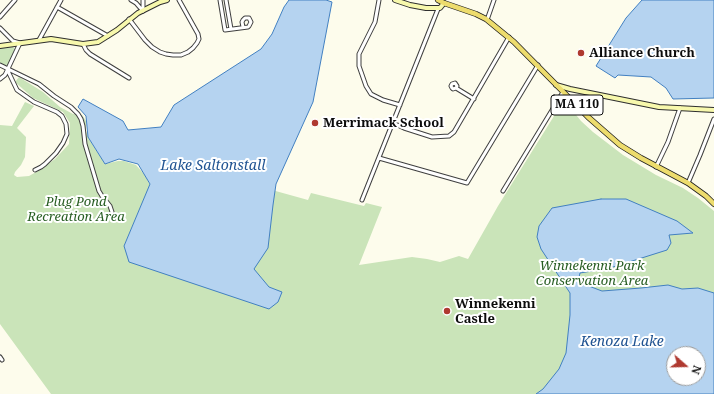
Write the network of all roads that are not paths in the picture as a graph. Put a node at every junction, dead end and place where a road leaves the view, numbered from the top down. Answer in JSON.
{"nodes":[{"id":1,"x":15,"y":0,"type":"edge"},
{"id":2,"x":61,"y":0,"type":"edge"},
{"id":3,"x":131,"y":0,"type":"edge"},
{"id":4,"x":143,"y":0,"type":"edge"},
{"id":5,"x":167,"y":0,"type":"edge"},
{"id":6,"x":179,"y":0,"type":"edge"},
{"id":7,"x":220,"y":0,"type":"edge"},
{"id":8,"x":226,"y":0,"type":"edge"},
{"id":9,"x":379,"y":0,"type":"edge"},
{"id":10,"x":395,"y":0,"type":"edge"},
{"id":11,"x":438,"y":0,"type":"edge"},
{"id":12,"x":494,"y":0,"type":"edge"},
{"id":13,"x":444,"y":3,"type":"junction"},
{"id":14,"x":57,"y":7,"type":"junction"},
{"id":15,"x":438,"y":9,"type":"junction"},
{"id":16,"x":143,"y":11,"type":"junction"},
{"id":17,"x":0,"y":17,"type":"edge"},
{"id":18,"x":130,"y":19,"type":"junction"},
{"id":19,"x":487,"y":20,"type":"junction"},
{"id":20,"x":0,"y":28,"type":"edge"},
{"id":21,"x":243,"y":28,"type":"dead end"},
{"id":22,"x":231,"y":29,"type":"junction"},
{"id":23,"x":108,"y":36,"type":"junction"},
{"id":24,"x":509,"y":37,"type":"junction"},
{"id":25,"x":39,"y":40,"type":"junction"},
{"id":26,"x":20,"y":43,"type":"junction"},
{"id":27,"x":83,"y":44,"type":"junction"},
{"id":28,"x":0,"y":46,"type":"edge"},
{"id":29,"x":0,"y":65,"type":"edge"},
{"id":30,"x":538,"y":65,"type":"junction"},
{"id":31,"x":8,"y":69,"type":"junction"},
{"id":32,"x":129,"y":78,"type":"dead end"},
{"id":33,"x":0,"y":79,"type":"edge"},
{"id":34,"x":556,"y":84,"type":"junction"},
{"id":35,"x":456,"y":88,"type":"dead end"},
{"id":36,"x":563,"y":92,"type":"junction"},
{"id":37,"x":474,"y":99,"type":"junction"},
{"id":38,"x":400,"y":106,"type":"junction"},
{"id":39,"x":680,"y":108,"type":"junction"},
{"id":40,"x":714,"y":110,"type":"edge"},
{"id":41,"x":714,"y":119,"type":"edge"},
{"id":42,"x":393,"y":123,"type":"junction"},
{"id":43,"x":379,"y":158,"type":"junction"},
{"id":44,"x":656,"y":167,"type":"junction"},
{"id":45,"x":35,"y":170,"type":"dead end"},
{"id":46,"x":688,"y":184,"type":"junction"},
{"id":47,"x":503,"y":191,"type":"dead end"},
{"id":48,"x":362,"y":200,"type":"dead end"},
{"id":49,"x":714,"y":204,"type":"edge"},
{"id":50,"x":112,"y":212,"type":"dead end"}],
"edges":[{"from":1,"to":17,"type":"street"},
{"from":2,"to":14,"type":"street"},
{"from":3,"to":16,"type":"street"},
{"from":4,"to":16,"type":"street"},
{"from":5,"to":16,"type":"main road"},
{"from":6,"to":18,"type":"street"},
{"from":7,"to":22,"type":"street"},
{"from":8,"to":22,"type":"street"},
{"from":9,"to":38,"type":"street"},
{"from":10,"to":15,"type":"main road"},
{"from":11,"to":13,"type":"main road","number":"MA 110"},
{"from":12,"to":19,"type":"street"},
{"from":13,"to":15,"type":"main road"},
{"from":13,"to":19,"type":"main road","number":"MA 110"},
{"from":14,"to":23,"type":"street"},
{"from":14,"to":25,"type":"street"},
{"from":15,"to":38,"type":"street"},
{"from":16,"to":18,"type":"main road"},
{"from":18,"to":23,"type":"main road"},
{"from":19,"to":24,"type":"main road","number":"MA 110"},
{"from":20,"to":26,"type":"street"},
{"from":21,"to":22,"type":"street"},
{"from":23,"to":27,"type":"main road"},
{"from":24,"to":30,"type":"main road","number":"MA 110"},
{"from":24,"to":37,"type":"street"},
{"from":25,"to":26,"type":"main road"},
{"from":25,"to":27,"type":"main road"},
{"from":26,"to":28,"type":"main road"},
{"from":26,"to":31,"type":"street"},
{"from":27,"to":32,"type":"street"},
{"from":29,"to":31,"type":"street"},
{"from":30,"to":34,"type":"main road","number":"MA 110"},
{"from":30,"to":43,"type":"street"},
{"from":31,"to":33,"type":"street"},
{"from":31,"to":45,"type":"street"},
{"from":31,"to":50,"type":"street"},
{"from":34,"to":36,"type":"main road","number":"MA 110"},
{"from":34,"to":39,"type":"main road"},
{"from":35,"to":37,"type":"street"},
{"from":36,"to":44,"type":"main road","number":"MA 110"},
{"from":36,"to":47,"type":"street"},
{"from":37,"to":42,"type":"street"},
{"from":38,"to":42,"type":"street"},
{"from":39,"to":40,"type":"main road"},
{"from":39,"to":44,"type":"street"},
{"from":41,"to":46,"type":"street"},
{"from":42,"to":43,"type":"street"},
{"from":43,"to":48,"type":"street"},
{"from":44,"to":46,"type":"main road","number":"MA 110"},
{"from":46,"to":49,"type":"main road","number":"MA 110"}]}
